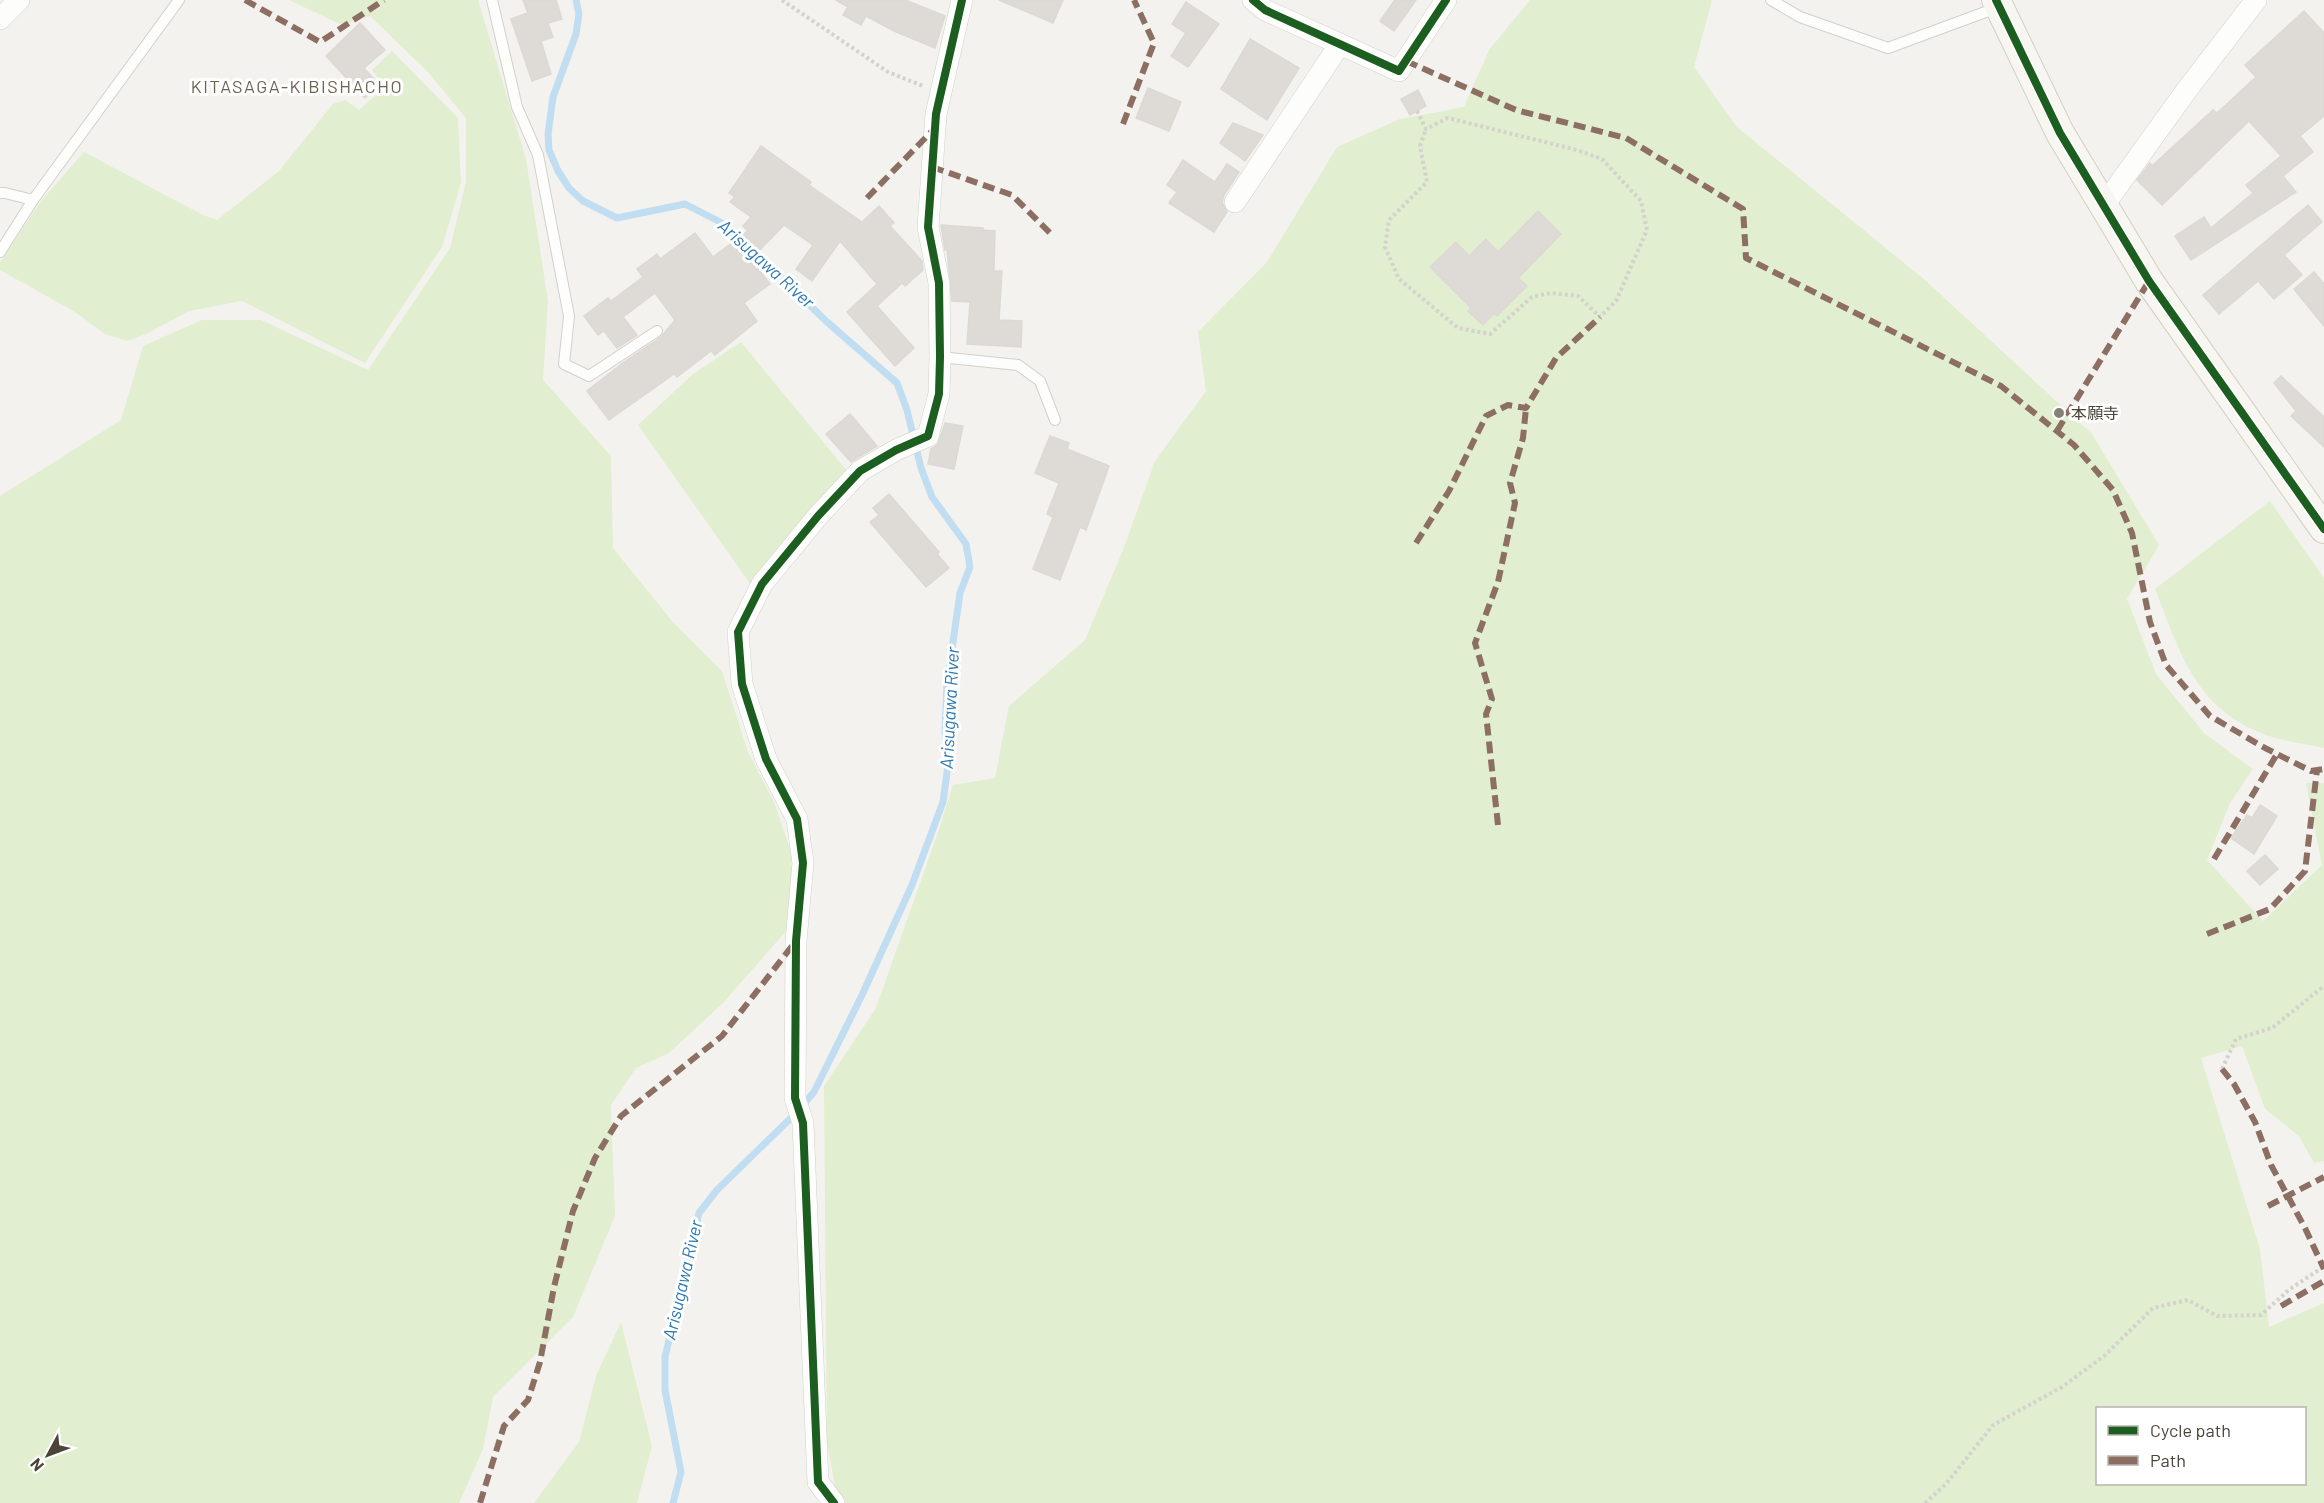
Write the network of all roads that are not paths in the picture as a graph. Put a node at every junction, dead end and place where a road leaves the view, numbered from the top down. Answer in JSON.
{"nodes":[{"id":1,"x":179,"y":0,"type":"edge"},
{"id":2,"x":492,"y":0,"type":"edge"},
{"id":3,"x":962,"y":0,"type":"edge"},
{"id":4,"x":1253,"y":0,"type":"edge"},
{"id":5,"x":1446,"y":0,"type":"edge"},
{"id":6,"x":1771,"y":0,"type":"edge"},
{"id":7,"x":2256,"y":0,"type":"edge"},
{"id":8,"x":1998,"y":4,"type":"edge"},
{"id":9,"x":1340,"y":44,"type":"junction"},
{"id":10,"x":0,"y":193,"type":"edge"},
{"id":11,"x":33,"y":200,"type":"junction"},
{"id":12,"x":1235,"y":202,"type":"dead end"},
{"id":13,"x":2104,"y":205,"type":"junction"},
{"id":14,"x":0,"y":252,"type":"edge"},
{"id":15,"x":657,"y":331,"type":"dead end"},
{"id":16,"x":940,"y":357,"type":"junction"},
{"id":17,"x":1056,"y":420,"type":"dead end"},
{"id":18,"x":2324,"y":529,"type":"edge"},
{"id":19,"x":834,"y":1503,"type":"edge"}],
"edges":[{"from":1,"to":11,"type":"lane"},
{"from":2,"to":15,"type":"lane"},
{"from":3,"to":16,"type":"street"},
{"from":4,"to":9,"type":"street"},
{"from":5,"to":9,"type":"street"},
{"from":6,"to":8,"type":"lane"},
{"from":7,"to":13,"type":"street"},
{"from":8,"to":13,"type":"street"},
{"from":9,"to":12,"type":"street"},
{"from":10,"to":11,"type":"lane"},
{"from":11,"to":14,"type":"lane"},
{"from":13,"to":18,"type":"street"},
{"from":16,"to":17,"type":"lane"},
{"from":16,"to":19,"type":"street"}]}
